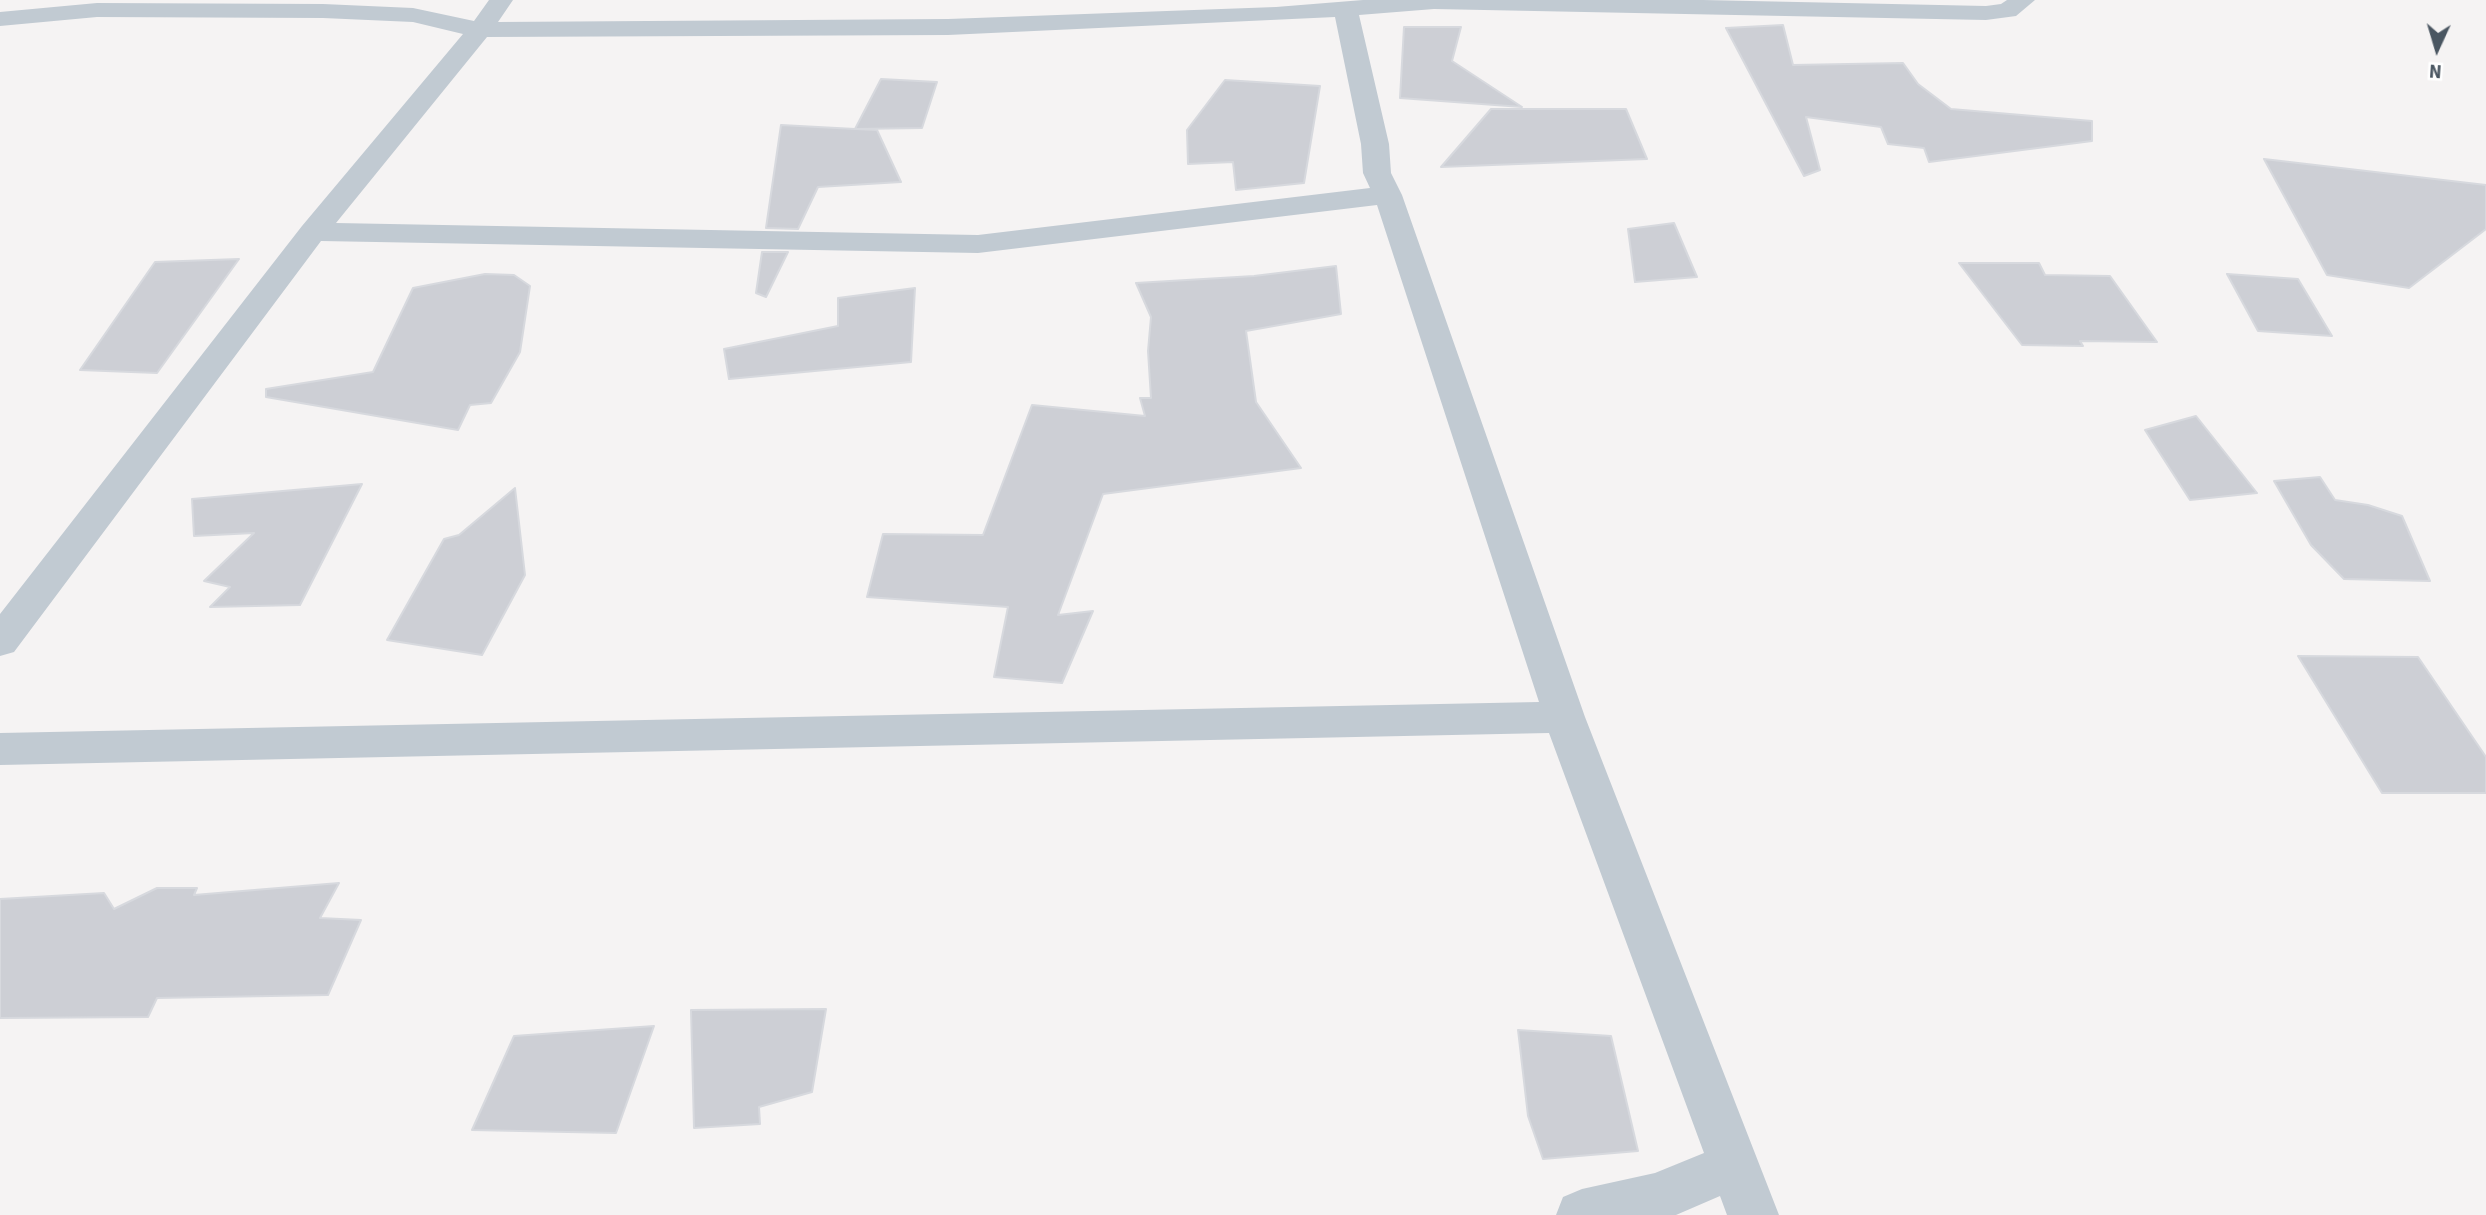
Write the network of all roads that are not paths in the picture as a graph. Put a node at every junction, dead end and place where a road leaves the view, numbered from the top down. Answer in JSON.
{"nodes":[{"id":1,"x":500,"y":0,"type":"edge"},
{"id":2,"x":2023,"y":0,"type":"edge"},
{"id":3,"x":103,"y":5,"type":"edge"},
{"id":4,"x":1346,"y":9,"type":"junction"},
{"id":5,"x":0,"y":19,"type":"edge"},
{"id":6,"x":480,"y":30,"type":"junction"},
{"id":7,"x":1388,"y":195,"type":"junction"},
{"id":8,"x":313,"y":232,"type":"junction"},
{"id":9,"x":0,"y":642,"type":"edge"},
{"id":10,"x":1564,"y":717,"type":"junction"},
{"id":11,"x":0,"y":749,"type":"edge"},
{"id":12,"x":1735,"y":1165,"type":"junction"},
{"id":13,"x":1582,"y":1215,"type":"edge"},
{"id":14,"x":1753,"y":1215,"type":"edge"}],
"edges":[{"from":1,"to":6,"type":"street"},
{"from":2,"to":4,"type":"street"},
{"from":3,"to":5,"type":"street"},
{"from":3,"to":6,"type":"street"},
{"from":4,"to":6,"type":"street"},
{"from":4,"to":7,"type":"street"},
{"from":6,"to":8,"type":"street"},
{"from":7,"to":8,"type":"street"},
{"from":7,"to":10,"type":"street"},
{"from":8,"to":9,"type":"street"},
{"from":10,"to":11,"type":"street"},
{"from":10,"to":12,"type":"street"},
{"from":12,"to":13,"type":"street"},
{"from":12,"to":14,"type":"street"}]}
